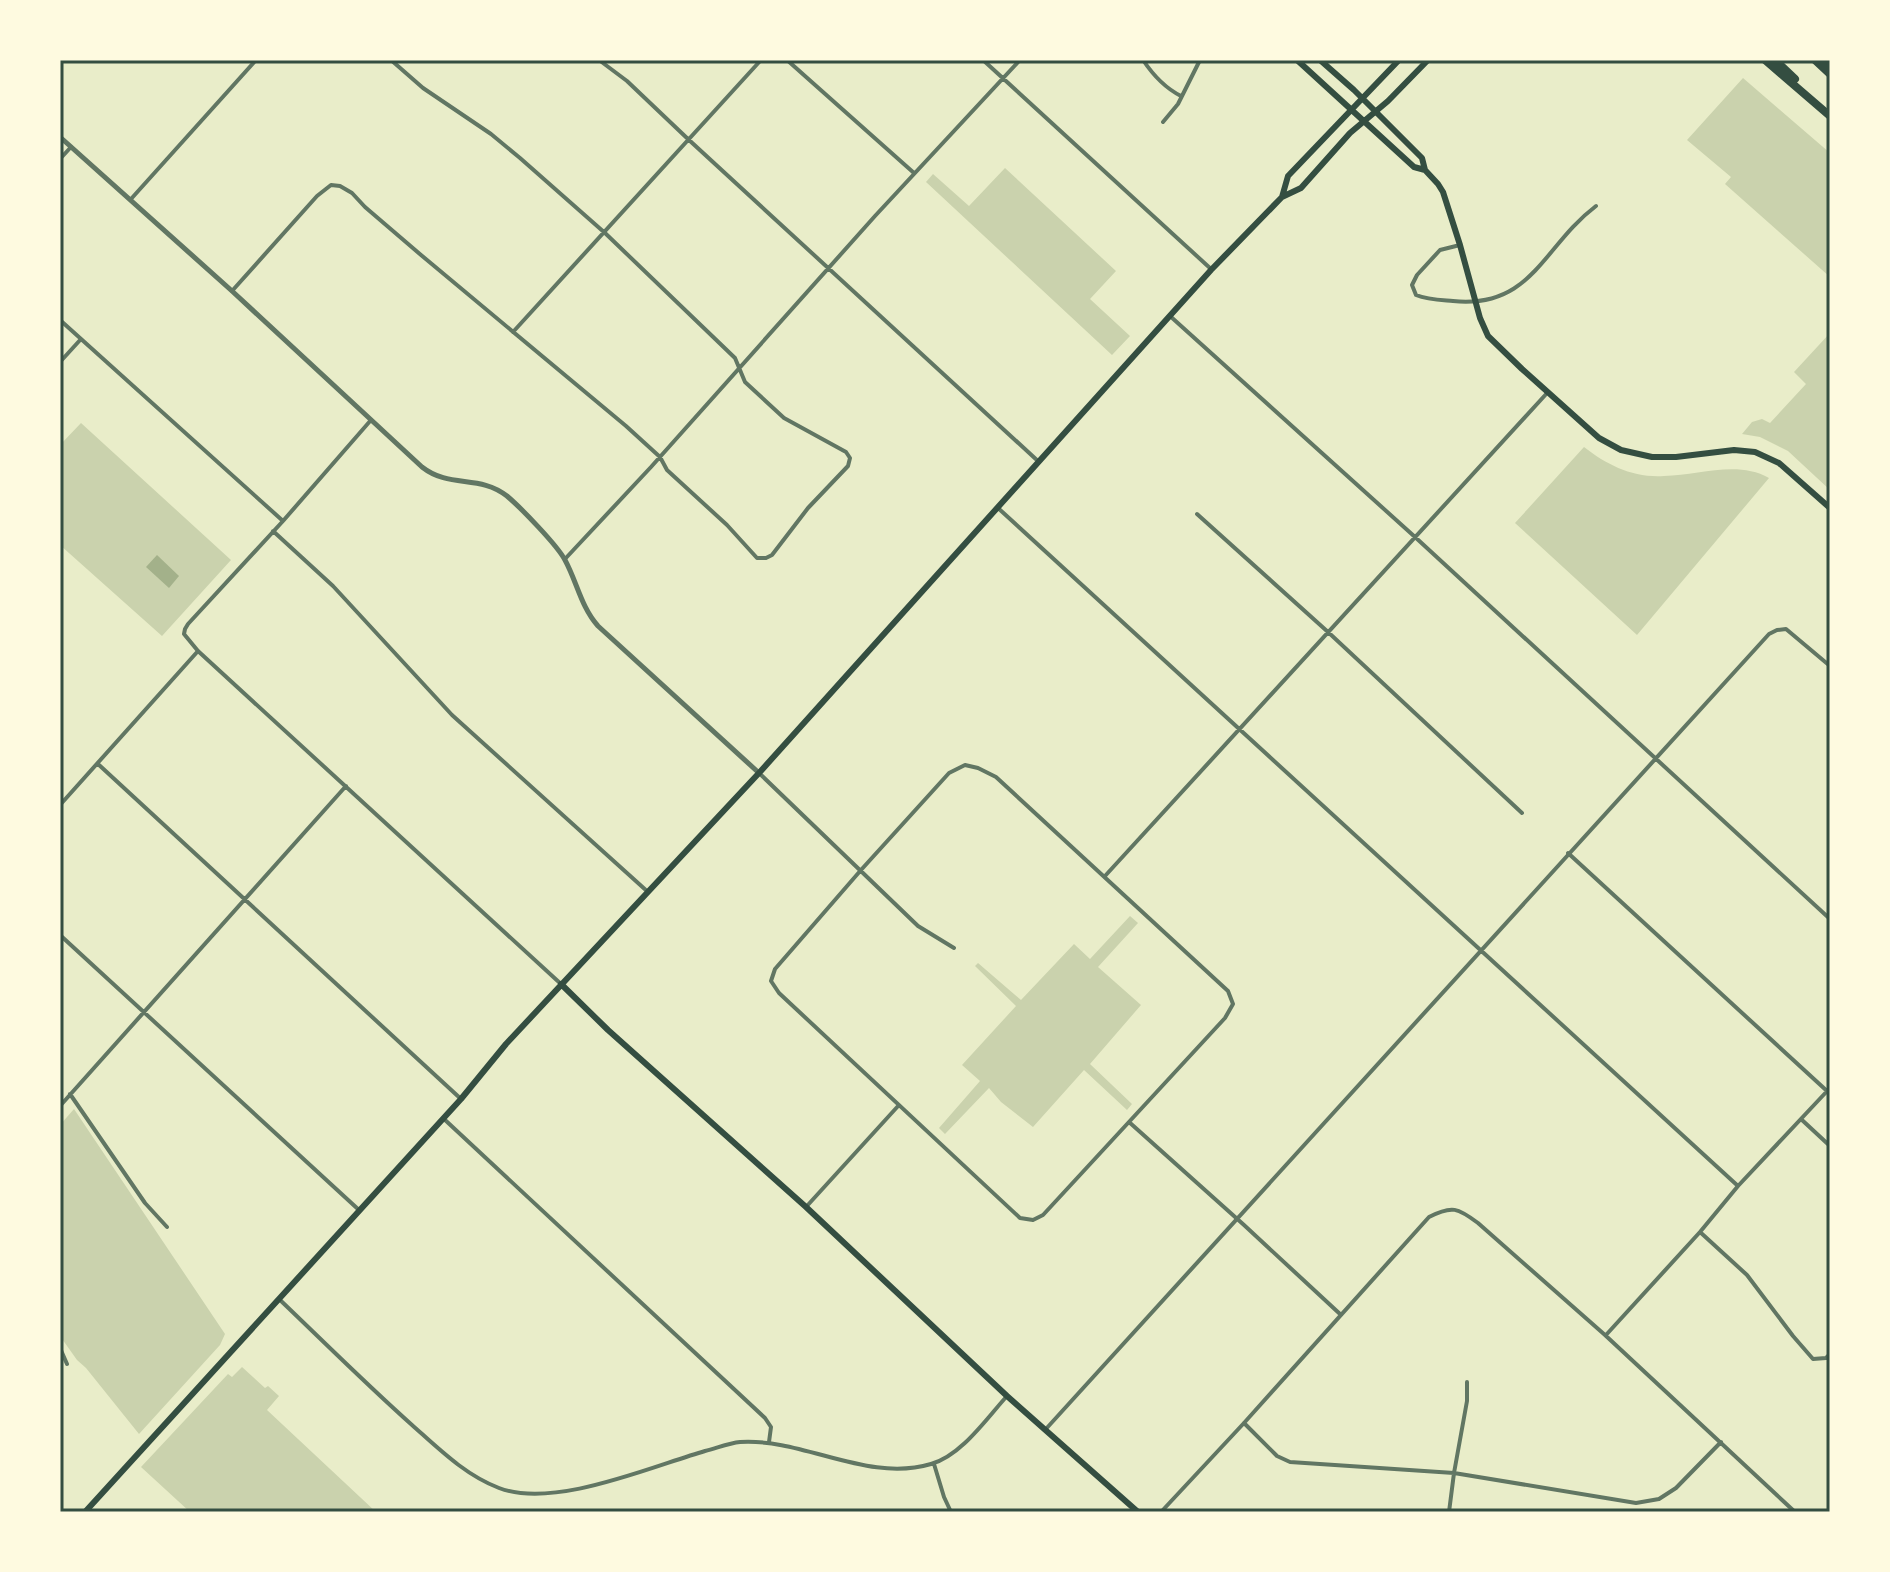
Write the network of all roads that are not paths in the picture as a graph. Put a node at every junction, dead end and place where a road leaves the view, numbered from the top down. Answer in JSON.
{"nodes":[{"id":1,"x":256,"y":60,"type":"edge"},
{"id":2,"x":391,"y":60,"type":"edge"},
{"id":3,"x":599,"y":60,"type":"edge"},
{"id":4,"x":761,"y":60,"type":"edge"},
{"id":5,"x":787,"y":60,"type":"edge"},
{"id":6,"x":983,"y":60,"type":"edge"},
{"id":7,"x":1020,"y":60,"type":"edge"},
{"id":8,"x":1143,"y":60,"type":"edge"},
{"id":9,"x":1200,"y":60,"type":"edge"},
{"id":10,"x":1297,"y":60,"type":"edge"},
{"id":11,"x":1320,"y":60,"type":"edge"},
{"id":12,"x":1399,"y":60,"type":"edge"},
{"id":13,"x":1428,"y":60,"type":"edge"},
{"id":14,"x":1765,"y":60,"type":"edge"},
{"id":15,"x":1775,"y":60,"type":"edge"},
{"id":16,"x":1815,"y":60,"type":"edge"},
{"id":17,"x":1824,"y":60,"type":"edge"},
{"id":18,"x":1830,"y":65,"type":"edge"},
{"id":19,"x":1830,"y":74,"type":"edge"},
{"id":20,"x":1002,"y":78,"type":"junction"},
{"id":21,"x":1181,"y":96,"type":"junction"},
{"id":22,"x":1362,"y":99,"type":"junction"},
{"id":23,"x":1350,"y":110,"type":"junction"},
{"id":24,"x":1375,"y":113,"type":"junction"},
{"id":25,"x":1830,"y":114,"type":"edge"},
{"id":26,"x":1163,"y":122,"type":"dead end"},
{"id":27,"x":1365,"y":122,"type":"junction"},
{"id":28,"x":60,"y":137,"type":"edge"},
{"id":29,"x":689,"y":140,"type":"junction"},
{"id":30,"x":71,"y":147,"type":"junction"},
{"id":31,"x":60,"y":159,"type":"edge"},
{"id":32,"x":1425,"y":170,"type":"junction"},
{"id":33,"x":914,"y":173,"type":"junction"},
{"id":34,"x":1282,"y":197,"type":"junction"},
{"id":35,"x":131,"y":199,"type":"junction"},
{"id":36,"x":1596,"y":206,"type":"dead end"},
{"id":37,"x":605,"y":233,"type":"junction"},
{"id":38,"x":1460,"y":245,"type":"junction"},
{"id":39,"x":830,"y":269,"type":"junction"},
{"id":40,"x":1211,"y":270,"type":"junction"},
{"id":41,"x":232,"y":291,"type":"junction"},
{"id":42,"x":1475,"y":302,"type":"junction"},
{"id":43,"x":1170,"y":316,"type":"junction"},
{"id":44,"x":60,"y":320,"type":"edge"},
{"id":45,"x":513,"y":332,"type":"junction"},
{"id":46,"x":81,"y":339,"type":"junction"},
{"id":47,"x":60,"y":362,"type":"edge"},
{"id":48,"x":740,"y":367,"type":"junction"},
{"id":49,"x":1548,"y":392,"type":"junction"},
{"id":50,"x":371,"y":420,"type":"junction"},
{"id":51,"x":660,"y":457,"type":"junction"},
{"id":52,"x":1039,"y":462,"type":"junction"},
{"id":53,"x":998,"y":508,"type":"junction"},
{"id":54,"x":1830,"y":508,"type":"edge"},
{"id":55,"x":1197,"y":514,"type":"dead end"},
{"id":56,"x":283,"y":521,"type":"junction"},
{"id":57,"x":273,"y":531,"type":"junction"},
{"id":58,"x":1415,"y":537,"type":"junction"},
{"id":59,"x":565,"y":559,"type":"junction"},
{"id":60,"x":1328,"y":632,"type":"junction"},
{"id":61,"x":198,"y":651,"type":"junction"},
{"id":62,"x":1830,"y":666,"type":"edge"},
{"id":63,"x":1240,"y":729,"type":"junction"},
{"id":64,"x":1656,"y":759,"type":"junction"},
{"id":65,"x":98,"y":764,"type":"junction"},
{"id":66,"x":759,"y":773,"type":"junction"},
{"id":67,"x":346,"y":786,"type":"junction"},
{"id":68,"x":60,"y":805,"type":"edge"},
{"id":69,"x":1522,"y":813,"type":"dead end"},
{"id":70,"x":1568,"y":853,"type":"junction"},
{"id":71,"x":861,"y":870,"type":"junction"},
{"id":72,"x":1105,"y":876,"type":"junction"},
{"id":73,"x":648,"y":892,"type":"junction"},
{"id":74,"x":245,"y":900,"type":"junction"},
{"id":75,"x":1830,"y":919,"type":"edge"},
{"id":76,"x":60,"y":935,"type":"edge"},
{"id":77,"x":954,"y":948,"type":"dead end"},
{"id":78,"x":1481,"y":949,"type":"junction"},
{"id":79,"x":561,"y":984,"type":"junction"},
{"id":80,"x":143,"y":1011,"type":"junction"},
{"id":81,"x":1828,"y":1090,"type":"edge"},
{"id":82,"x":70,"y":1094,"type":"junction"},
{"id":83,"x":461,"y":1099,"type":"junction"},
{"id":84,"x":899,"y":1104,"type":"junction"},
{"id":85,"x":60,"y":1106,"type":"edge"},
{"id":86,"x":443,"y":1118,"type":"junction"},
{"id":87,"x":1802,"y":1120,"type":"junction"},
{"id":88,"x":1129,"y":1122,"type":"junction"},
{"id":89,"x":1830,"y":1146,"type":"edge"},
{"id":90,"x":1738,"y":1186,"type":"junction"},
{"id":91,"x":806,"y":1207,"type":"junction"},
{"id":92,"x":359,"y":1210,"type":"junction"},
{"id":93,"x":1237,"y":1218,"type":"junction"},
{"id":94,"x":167,"y":1227,"type":"dead end"},
{"id":95,"x":1700,"y":1232,"type":"junction"},
{"id":96,"x":279,"y":1299,"type":"junction"},
{"id":97,"x":1341,"y":1315,"type":"junction"},
{"id":98,"x":1605,"y":1335,"type":"junction"},
{"id":99,"x":60,"y":1348,"type":"edge"},
{"id":100,"x":1830,"y":1354,"type":"edge"},
{"id":101,"x":67,"y":1364,"type":"dead end"},
{"id":102,"x":1467,"y":1382,"type":"dead end"},
{"id":103,"x":1007,"y":1396,"type":"junction"},
{"id":104,"x":1244,"y":1423,"type":"junction"},
{"id":105,"x":1045,"y":1430,"type":"junction"},
{"id":106,"x":769,"y":1442,"type":"junction"},
{"id":107,"x":1721,"y":1442,"type":"junction"},
{"id":108,"x":934,"y":1464,"type":"junction"},
{"id":109,"x":1454,"y":1473,"type":"junction"},
{"id":110,"x":85,"y":1512,"type":"edge"},
{"id":111,"x":951,"y":1512,"type":"edge"},
{"id":112,"x":1138,"y":1512,"type":"edge"},
{"id":113,"x":1161,"y":1512,"type":"edge"},
{"id":114,"x":1449,"y":1512,"type":"edge"},
{"id":115,"x":1795,"y":1512,"type":"edge"}],
"edges":[{"from":1,"to":35,"type":"street"},
{"from":2,"to":37,"type":"street"},
{"from":3,"to":29,"type":"street"},
{"from":4,"to":29,"type":"street"},
{"from":5,"to":33,"type":"street"},
{"from":6,"to":20,"type":"street"},
{"from":7,"to":20,"type":"street"},
{"from":8,"to":21,"type":"street"},
{"from":9,"to":21,"type":"street"},
{"from":10,"to":23,"type":"main road"},
{"from":11,"to":22,"type":"main road"},
{"from":12,"to":22,"type":"main road"},
{"from":13,"to":24,"type":"main road"},
{"from":14,"to":25,"type":"highway"},
{"from":15,"to":25,"type":"highway"},
{"from":16,"to":19,"type":"highway"},
{"from":17,"to":18,"type":"highway"},
{"from":20,"to":33,"type":"street"},
{"from":20,"to":40,"type":"street"},
{"from":21,"to":26,"type":"street"},
{"from":22,"to":23,"type":"main road"},
{"from":22,"to":24,"type":"main road"},
{"from":23,"to":27,"type":"main road"},
{"from":23,"to":34,"type":"main road"},
{"from":24,"to":27,"type":"main road"},
{"from":24,"to":32,"type":"main road"},
{"from":27,"to":32,"type":"main road"},
{"from":27,"to":34,"type":"main road"},
{"from":28,"to":30,"type":"street"},
{"from":29,"to":37,"type":"street"},
{"from":29,"to":39,"type":"street"},
{"from":30,"to":31,"type":"street"},
{"from":30,"to":35,"type":"street"},
{"from":32,"to":38,"type":"main road"},
{"from":33,"to":39,"type":"street"},
{"from":34,"to":40,"type":"main road"},
{"from":35,"to":41,"type":"street"},
{"from":36,"to":42,"type":"street"},
{"from":37,"to":45,"type":"street"},
{"from":37,"to":48,"type":"street"},
{"from":38,"to":42,"type":"main road"},
{"from":38,"to":42,"type":"street"},
{"from":39,"to":48,"type":"street"},
{"from":39,"to":52,"type":"street"},
{"from":40,"to":43,"type":"main road"},
{"from":41,"to":45,"type":"street"},
{"from":41,"to":50,"type":"street"},
{"from":42,"to":49,"type":"main road"},
{"from":43,"to":52,"type":"main road"},
{"from":43,"to":58,"type":"street"},
{"from":44,"to":46,"type":"street"},
{"from":45,"to":51,"type":"street"},
{"from":46,"to":47,"type":"street"},
{"from":46,"to":56,"type":"street"},
{"from":48,"to":51,"type":"street"},
{"from":48,"to":51,"type":"street"},
{"from":49,"to":54,"type":"main road"},
{"from":49,"to":58,"type":"street"},
{"from":50,"to":56,"type":"street"},
{"from":50,"to":59,"type":"street"},
{"from":51,"to":59,"type":"street"},
{"from":52,"to":53,"type":"main road"},
{"from":53,"to":63,"type":"street"},
{"from":53,"to":66,"type":"main road"},
{"from":55,"to":60,"type":"street"},
{"from":56,"to":57,"type":"street"},
{"from":57,"to":61,"type":"street"},
{"from":57,"to":73,"type":"street"},
{"from":58,"to":60,"type":"street"},
{"from":58,"to":64,"type":"street"},
{"from":59,"to":66,"type":"street"},
{"from":60,"to":63,"type":"street"},
{"from":60,"to":69,"type":"street"},
{"from":61,"to":65,"type":"street"},
{"from":61,"to":67,"type":"street"},
{"from":62,"to":64,"type":"street"},
{"from":63,"to":72,"type":"street"},
{"from":63,"to":78,"type":"street"},
{"from":64,"to":70,"type":"street"},
{"from":64,"to":75,"type":"street"},
{"from":65,"to":68,"type":"street"},
{"from":65,"to":74,"type":"street"},
{"from":66,"to":71,"type":"street"},
{"from":66,"to":73,"type":"main road"},
{"from":67,"to":74,"type":"street"},
{"from":67,"to":79,"type":"street"},
{"from":70,"to":78,"type":"street"},
{"from":70,"to":81,"type":"street"},
{"from":71,"to":72,"type":"street"},
{"from":71,"to":77,"type":"street"},
{"from":71,"to":84,"type":"street"},
{"from":72,"to":88,"type":"street"},
{"from":73,"to":79,"type":"main road"},
{"from":74,"to":80,"type":"street"},
{"from":74,"to":83,"type":"street"},
{"from":76,"to":80,"type":"street"},
{"from":78,"to":90,"type":"street"},
{"from":78,"to":93,"type":"street"},
{"from":79,"to":83,"type":"main road"},
{"from":79,"to":91,"type":"main road"},
{"from":80,"to":82,"type":"street"},
{"from":80,"to":92,"type":"street"},
{"from":81,"to":87,"type":"street"},
{"from":82,"to":85,"type":"street"},
{"from":82,"to":94,"type":"street"},
{"from":83,"to":86,"type":"main road"},
{"from":84,"to":88,"type":"street"},
{"from":84,"to":91,"type":"street"},
{"from":86,"to":92,"type":"main road"},
{"from":86,"to":106,"type":"street"},
{"from":87,"to":89,"type":"street"},
{"from":87,"to":90,"type":"street"},
{"from":88,"to":93,"type":"street"},
{"from":90,"to":95,"type":"street"},
{"from":91,"to":103,"type":"main road"},
{"from":92,"to":96,"type":"main road"},
{"from":93,"to":97,"type":"street"},
{"from":93,"to":105,"type":"street"},
{"from":95,"to":98,"type":"street"},
{"from":95,"to":100,"type":"street"},
{"from":96,"to":106,"type":"street"},
{"from":96,"to":110,"type":"main road"},
{"from":97,"to":98,"type":"street"},
{"from":97,"to":104,"type":"street"},
{"from":98,"to":107,"type":"street"},
{"from":99,"to":101,"type":"street"},
{"from":102,"to":109,"type":"street"},
{"from":103,"to":105,"type":"main road"},
{"from":103,"to":108,"type":"street"},
{"from":104,"to":109,"type":"street"},
{"from":104,"to":113,"type":"street"},
{"from":105,"to":112,"type":"main road"},
{"from":106,"to":108,"type":"street"},
{"from":107,"to":109,"type":"street"},
{"from":107,"to":115,"type":"street"},
{"from":108,"to":111,"type":"street"},
{"from":109,"to":114,"type":"street"}]}
